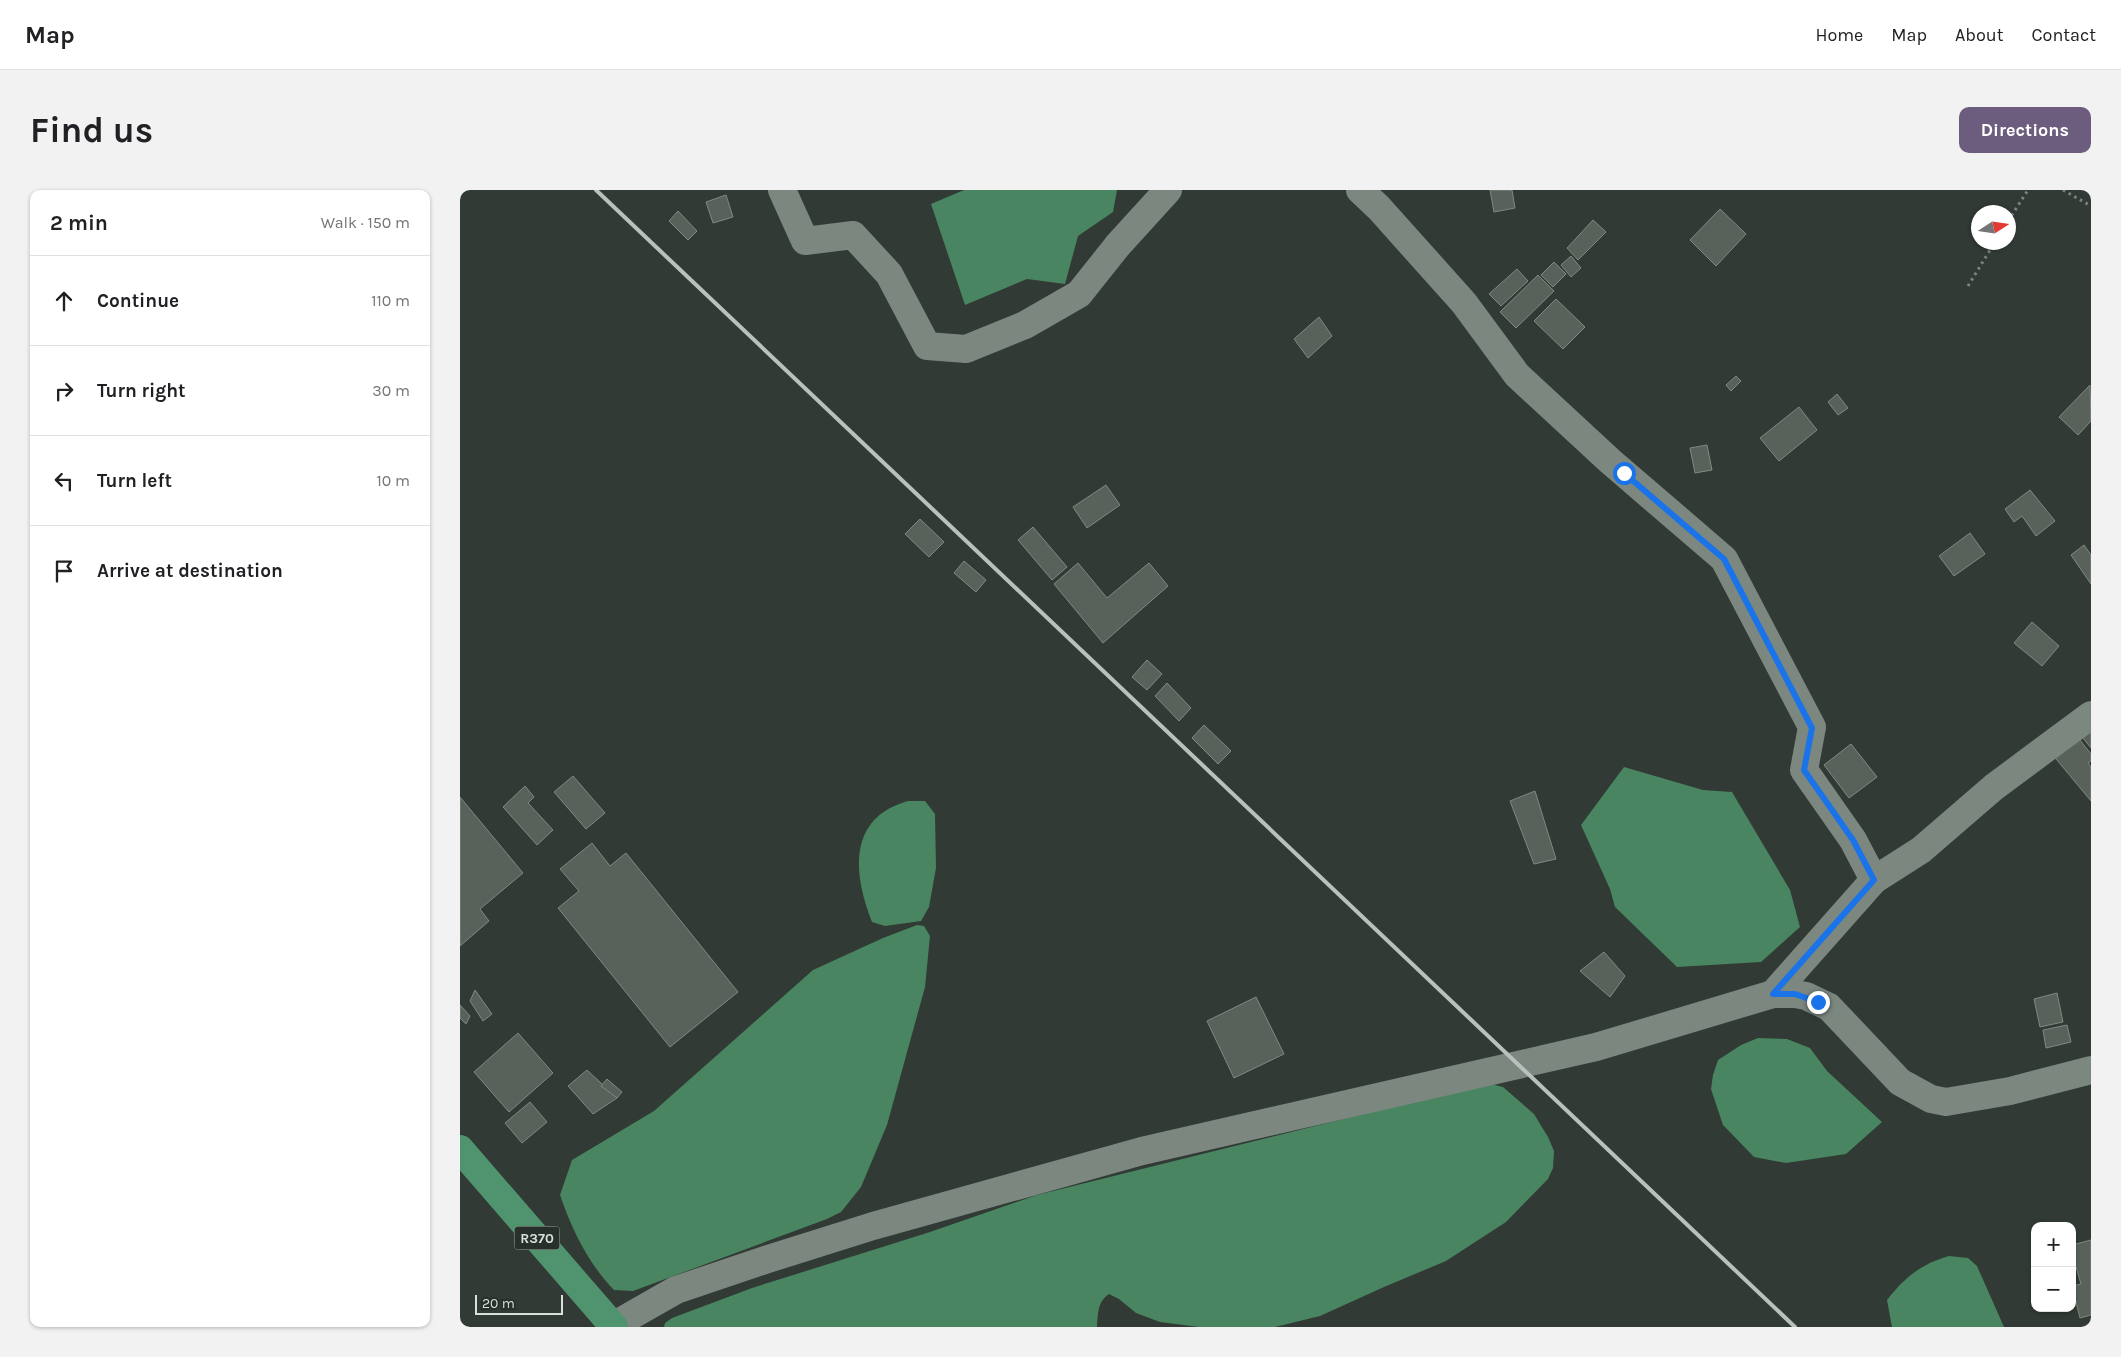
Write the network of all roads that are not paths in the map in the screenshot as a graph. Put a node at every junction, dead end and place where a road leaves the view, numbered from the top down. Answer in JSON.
{"nodes":[{"id":1,"x":782,"y":190,"type":"edge"},
{"id":2,"x":1168,"y":190,"type":"edge"},
{"id":3,"x":1360,"y":190,"type":"edge"},
{"id":4,"x":2091,"y":715,"type":"edge"},
{"id":5,"x":1874,"y":880,"type":"junction"},
{"id":6,"x":1773,"y":994,"type":"junction"},
{"id":7,"x":2091,"y":1070,"type":"edge"},
{"id":8,"x":460,"y":1150,"type":"edge"},
{"id":9,"x":613,"y":1326,"type":"edge"}],
"edges":[{"from":1,"to":2,"type":"street"},
{"from":3,"to":5,"type":"street"},
{"from":4,"to":5,"type":"street"},
{"from":5,"to":6,"type":"street"},
{"from":6,"to":7,"type":"street"},
{"from":6,"to":9,"type":"street"},
{"from":8,"to":9,"type":"main road","number":"R370"}]}
